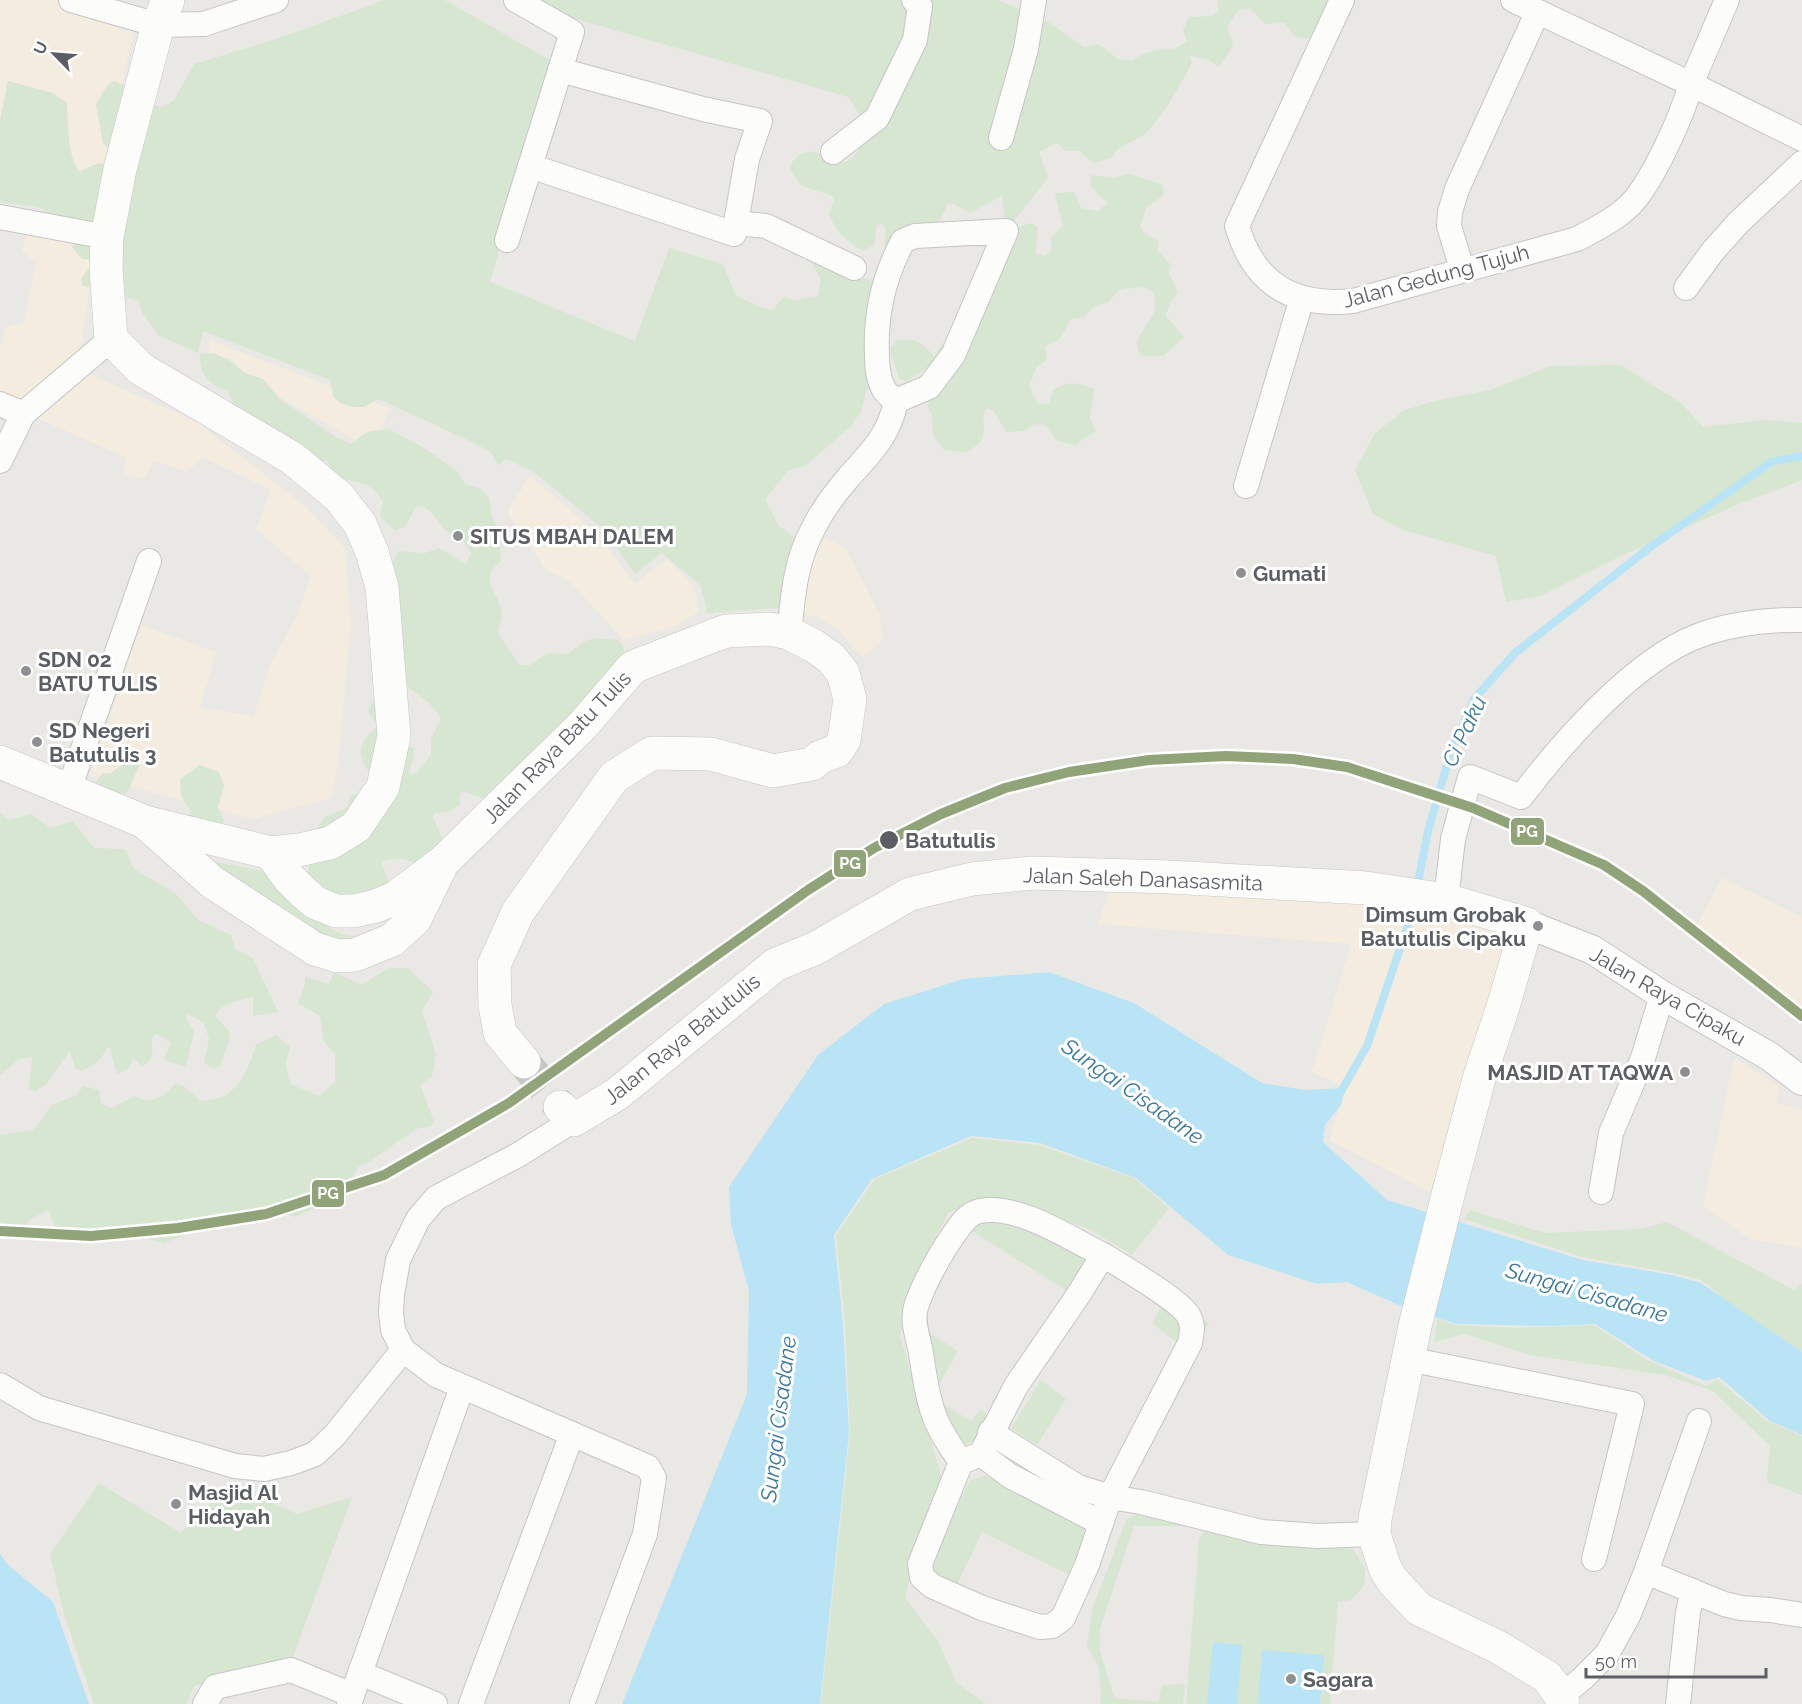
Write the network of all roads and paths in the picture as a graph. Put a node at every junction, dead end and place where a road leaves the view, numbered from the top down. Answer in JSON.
{"nodes":[{"id":1,"x":71,"y":0,"type":"edge"},
{"id":2,"x":276,"y":0,"type":"edge"},
{"id":3,"x":516,"y":0,"type":"edge"},
{"id":4,"x":914,"y":0,"type":"edge"},
{"id":5,"x":1034,"y":0,"type":"edge"},
{"id":6,"x":1341,"y":0,"type":"edge"},
{"id":7,"x":1513,"y":0,"type":"edge"},
{"id":8,"x":1727,"y":0,"type":"edge"},
{"id":9,"x":163,"y":13,"type":"edge"},
{"id":10,"x":1537,"y":13,"type":"junction"},
{"id":11,"x":560,"y":70,"type":"junction"},
{"id":12,"x":1691,"y":84,"type":"junction"},
{"id":13,"x":1001,"y":138,"type":"dead end"},
{"id":14,"x":1802,"y":139,"type":"edge"},
{"id":15,"x":833,"y":152,"type":"dead end"},
{"id":16,"x":1802,"y":163,"type":"edge"},
{"id":17,"x":530,"y":166,"type":"junction"},
{"id":18,"x":0,"y":217,"type":"edge"},
{"id":19,"x":736,"y":223,"type":"junction"},
{"id":20,"x":107,"y":237,"type":"junction"},
{"id":21,"x":507,"y":240,"type":"dead end"},
{"id":22,"x":854,"y":268,"type":"dead end"},
{"id":23,"x":1462,"y":269,"type":"junction"},
{"id":24,"x":1686,"y":288,"type":"dead end"},
{"id":25,"x":1302,"y":298,"type":"junction"},
{"id":26,"x":111,"y":339,"type":"junction"},
{"id":27,"x":896,"y":401,"type":"junction"},
{"id":28,"x":0,"y":404,"type":"edge"},
{"id":29,"x":24,"y":414,"type":"junction"},
{"id":30,"x":0,"y":461,"type":"edge"},
{"id":31,"x":1246,"y":486,"type":"dead end"},
{"id":32,"x":149,"y":561,"type":"dead end"},
{"id":33,"x":1802,"y":620,"type":"edge"},
{"id":34,"x":789,"y":633,"type":"junction"},
{"id":35,"x":0,"y":762,"type":"edge"},
{"id":36,"x":68,"y":792,"type":"junction"},
{"id":37,"x":145,"y":822,"type":"junction"},
{"id":38,"x":272,"y":853,"type":"junction"},
{"id":39,"x":443,"y":862,"type":"junction"},
{"id":40,"x":1446,"y":900,"type":"junction"},
{"id":41,"x":1527,"y":924,"type":"junction"},
{"id":42,"x":775,"y":965,"type":"joint"},
{"id":43,"x":1662,"y":995,"type":"junction"},
{"id":44,"x":524,"y":1062,"type":"tunnel mouth"},
{"id":45,"x":1802,"y":1081,"type":"edge"},
{"id":46,"x":567,"y":1113,"type":"joint"},
{"id":47,"x":1601,"y":1192,"type":"dead end"},
{"id":48,"x":1102,"y":1255,"type":"junction"},
{"id":49,"x":403,"y":1350,"type":"junction"},
{"id":50,"x":1408,"y":1359,"type":"junction"},
{"id":51,"x":0,"y":1385,"type":"edge"},
{"id":52,"x":462,"y":1387,"type":"junction"},
{"id":53,"x":1699,"y":1421,"type":"dead end"},
{"id":54,"x":572,"y":1434,"type":"junction"},
{"id":55,"x":977,"y":1449,"type":"junction"},
{"id":56,"x":1110,"y":1497,"type":"junction"},
{"id":57,"x":1101,"y":1523,"type":"junction"},
{"id":58,"x":1374,"y":1534,"type":"junction"},
{"id":59,"x":1594,"y":1559,"type":"dead end"},
{"id":60,"x":1646,"y":1572,"type":"junction"},
{"id":61,"x":1693,"y":1591,"type":"junction"},
{"id":62,"x":1802,"y":1615,"type":"edge"},
{"id":63,"x":354,"y":1691,"type":"edge"},
{"id":64,"x":1562,"y":1700,"type":"edge"},
{"id":65,"x":205,"y":1704,"type":"edge"},
{"id":66,"x":435,"y":1704,"type":"edge"},
{"id":67,"x":471,"y":1704,"type":"edge"},
{"id":68,"x":582,"y":1704,"type":"edge"},
{"id":69,"x":1678,"y":1704,"type":"edge"}],
"edges":[{"from":1,"to":9,"type":"street"},
{"from":2,"to":9,"type":"street"},
{"from":3,"to":11,"type":"street"},
{"from":4,"to":15,"type":"street"},
{"from":5,"to":13,"type":"street"},
{"from":6,"to":25,"type":"street","name":"Jalan Gedung Tujuh"},
{"from":7,"to":10,"type":"street"},
{"from":8,"to":12,"type":"street","name":"Jalan Gedung Tujuh"},
{"from":9,"to":20,"type":"main road"},
{"from":10,"to":12,"type":"street"},
{"from":10,"to":23,"type":"street"},
{"from":11,"to":17,"type":"street"},
{"from":11,"to":19,"type":"street"},
{"from":12,"to":14,"type":"street"},
{"from":12,"to":23,"type":"street","name":"Jalan Gedung Tujuh"},
{"from":16,"to":24,"type":"street"},
{"from":17,"to":19,"type":"street"},
{"from":17,"to":21,"type":"street"},
{"from":18,"to":20,"type":"street"},
{"from":19,"to":22,"type":"street"},
{"from":20,"to":26,"type":"main road"},
{"from":23,"to":25,"type":"street","name":"Jalan Gedung Tujuh"},
{"from":25,"to":31,"type":"street"},
{"from":26,"to":29,"type":"street"},
{"from":26,"to":38,"type":"main road"},
{"from":27,"to":27,"type":"street"},
{"from":27,"to":34,"type":"street"},
{"from":28,"to":29,"type":"street"},
{"from":29,"to":30,"type":"street"},
{"from":32,"to":36,"type":"street"},
{"from":33,"to":40,"type":"street"},
{"from":34,"to":39,"type":"main road","name":"Jalan Raya Batu Tulis"},
{"from":34,"to":44,"type":"main road","name":"Jalan Raya Batu Tulis"},
{"from":35,"to":36,"type":"main road"},
{"from":36,"to":37,"type":"main road"},
{"from":37,"to":38,"type":"main road"},
{"from":37,"to":39,"type":"main road"},
{"from":38,"to":39,"type":"main road"},
{"from":40,"to":41,"type":"main road","name":"Jalan Saleh Danasasmita"},
{"from":40,"to":42,"type":"main road","name":"Jalan Saleh Danasasmita"},
{"from":41,"to":43,"type":"street","name":"Jalan Raya Cipaku"},
{"from":41,"to":50,"type":"main road"},
{"from":42,"to":46,"type":"main road","name":"Jalan Raya Batutulis"},
{"from":43,"to":45,"type":"street","name":"Jalan Raya Cipaku"},
{"from":43,"to":47,"type":"street"},
{"from":46,"to":49,"type":"street"},
{"from":48,"to":55,"type":"street"},
{"from":48,"to":55,"type":"street"},
{"from":48,"to":56,"type":"street"},
{"from":49,"to":51,"type":"street"},
{"from":49,"to":52,"type":"street"},
{"from":50,"to":58,"type":"main road"},
{"from":50,"to":59,"type":"street"},
{"from":52,"to":54,"type":"street"},
{"from":52,"to":63,"type":"street"},
{"from":53,"to":60,"type":"street"},
{"from":54,"to":67,"type":"street"},
{"from":54,"to":68,"type":"street"},
{"from":55,"to":56,"type":"street"},
{"from":55,"to":57,"type":"street"},
{"from":55,"to":57,"type":"street"},
{"from":56,"to":57,"type":"street"},
{"from":56,"to":58,"type":"street"},
{"from":58,"to":64,"type":"main road"},
{"from":60,"to":61,"type":"street"},
{"from":60,"to":64,"type":"street"},
{"from":61,"to":62,"type":"street"},
{"from":61,"to":69,"type":"street"},
{"from":63,"to":65,"type":"street"},
{"from":63,"to":66,"type":"street"}]}
